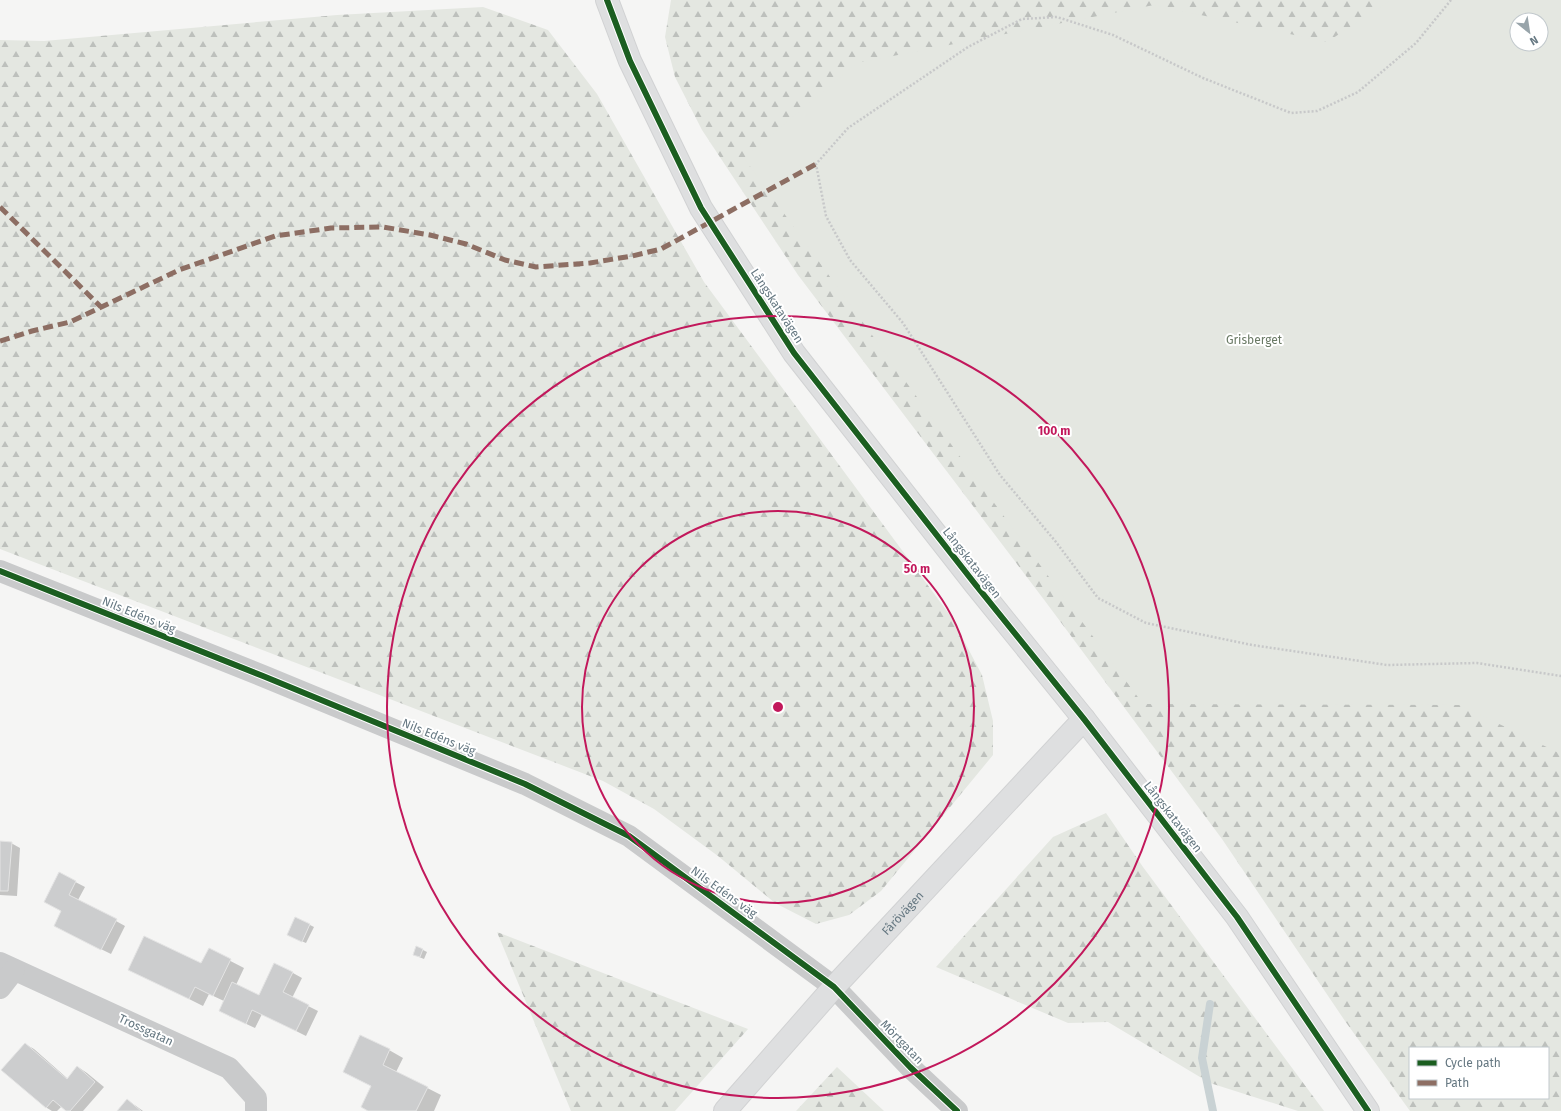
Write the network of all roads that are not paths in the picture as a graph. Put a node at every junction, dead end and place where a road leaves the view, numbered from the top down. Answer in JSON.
{"nodes":[{"id":1,"x":607,"y":0,"type":"edge"},
{"id":2,"x":0,"y":571,"type":"edge"},
{"id":3,"x":1084,"y":719,"type":"junction"},
{"id":4,"x":7,"y":966,"type":"edge"},
{"id":5,"x":834,"y":987,"type":"junction"},
{"id":6,"x":0,"y":988,"type":"edge"},
{"id":7,"x":256,"y":1111,"type":"edge"},
{"id":8,"x":725,"y":1111,"type":"edge"},
{"id":9,"x":957,"y":1111,"type":"edge"},
{"id":10,"x":1368,"y":1111,"type":"edge"}],
"edges":[{"from":1,"to":3,"type":"street","name":"Långskatavägen"},
{"from":2,"to":5,"type":"street","name":"Nils Edéns väg"},
{"from":3,"to":5,"type":"street","name":"Fårövägen"},
{"from":3,"to":10,"type":"street","name":"Långskatavägen"},
{"from":4,"to":6,"type":"street","name":"Trossgatan"},
{"from":4,"to":7,"type":"street","name":"Trossgatan"},
{"from":5,"to":8,"type":"street","name":"Fårövägen"},
{"from":5,"to":9,"type":"street","name":"Mörtgatan"}]}
